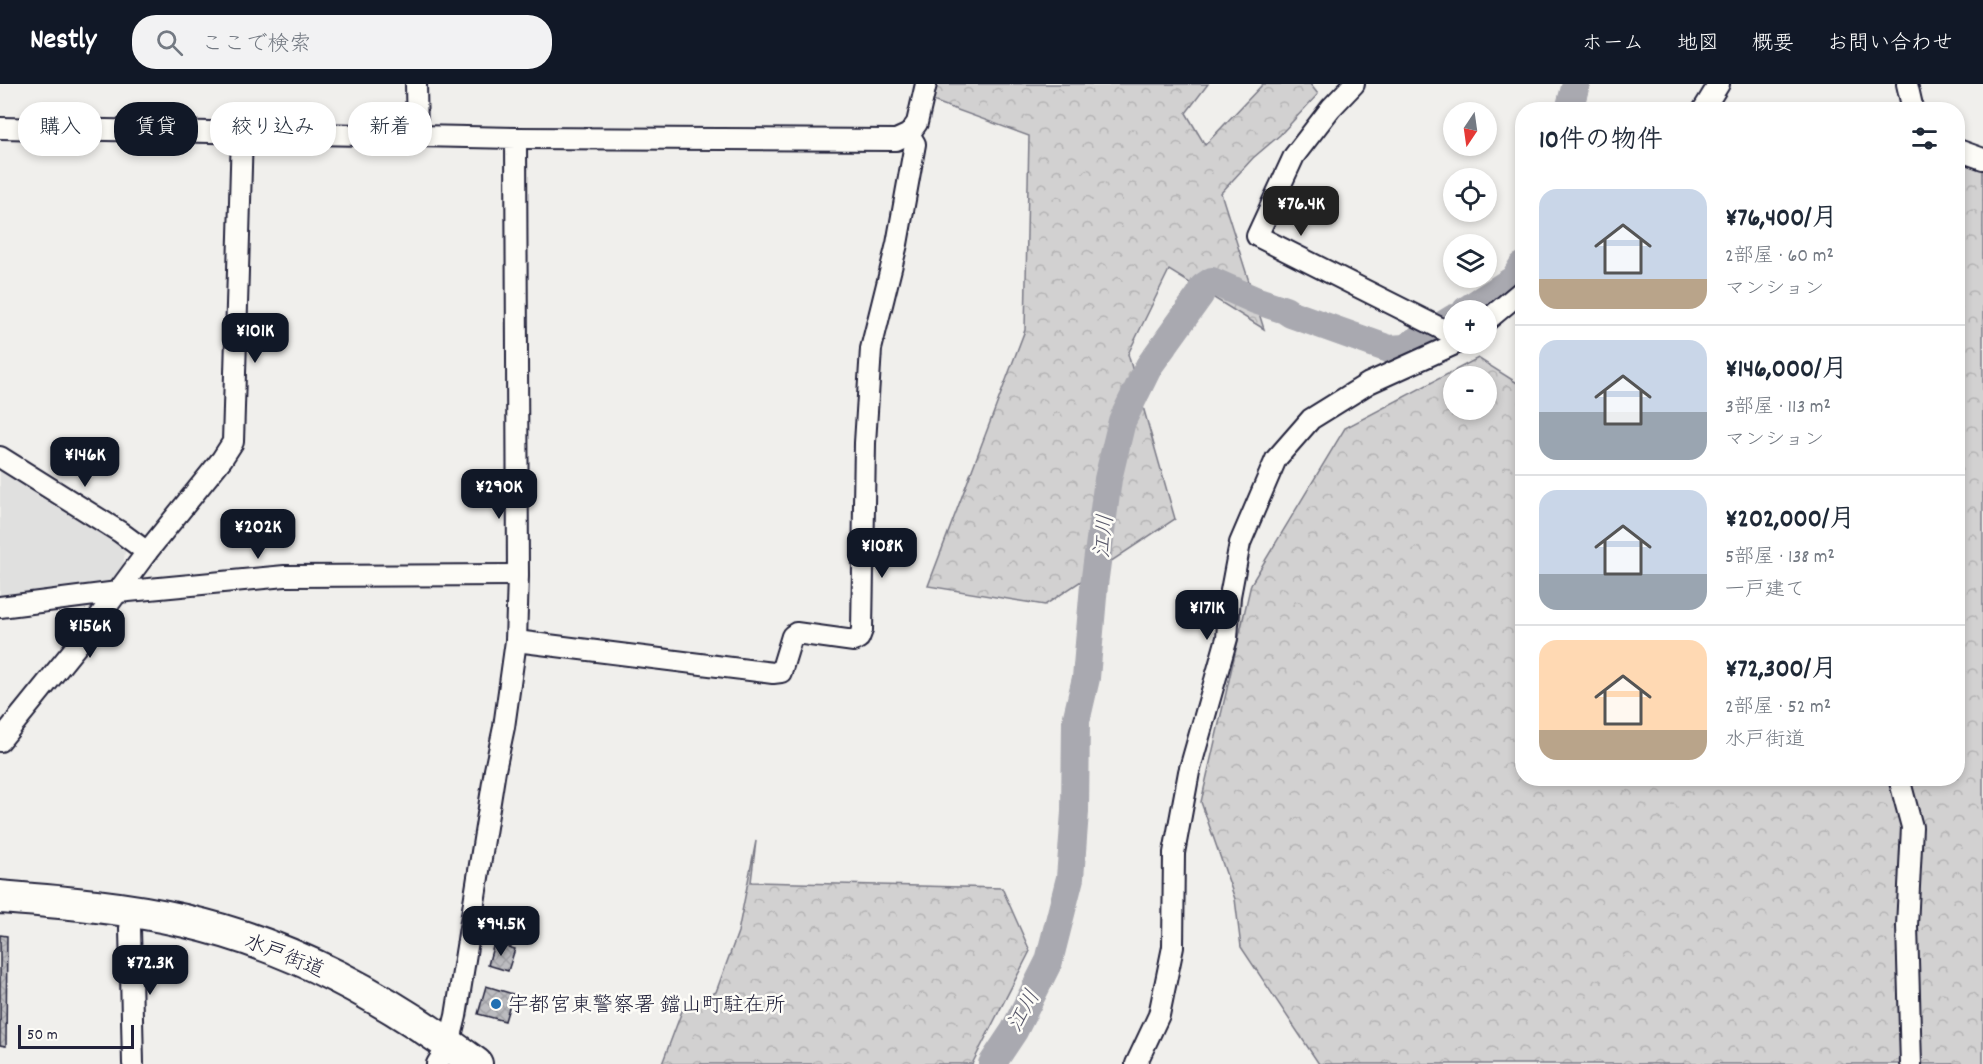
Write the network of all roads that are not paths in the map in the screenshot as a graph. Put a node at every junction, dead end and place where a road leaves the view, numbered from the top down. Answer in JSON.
{"nodes":[{"id":1,"x":416,"y":84,"type":"edge"},
{"id":2,"x":926,"y":84,"type":"edge"},
{"id":3,"x":1354,"y":84,"type":"edge"},
{"id":4,"x":1719,"y":84,"type":"edge"},
{"id":5,"x":1907,"y":84,"type":"edge"},
{"id":6,"x":416,"y":102,"type":"edge"},
{"id":7,"x":1708,"y":102,"type":"edge"},
{"id":8,"x":1911,"y":102,"type":"edge"},
{"id":9,"x":0,"y":128,"type":"edge"},
{"id":10,"x":210,"y":132,"type":"edge"},
{"id":11,"x":909,"y":134,"type":"junction"},
{"id":12,"x":432,"y":136,"type":"edge"},
{"id":13,"x":516,"y":138,"type":"junction"},
{"id":14,"x":1965,"y":153,"type":"edge"},
{"id":15,"x":241,"y":156,"type":"edge"},
{"id":16,"x":1983,"y":159,"type":"edge"},
{"id":17,"x":1515,"y":297,"type":"edge"},
{"id":18,"x":1497,"y":312,"type":"edge"},
{"id":19,"x":1443,"y":329,"type":"edge"},
{"id":20,"x":1443,"y":349,"type":"edge"},
{"id":21,"x":0,"y":457,"type":"edge"},
{"id":22,"x":147,"y":552,"type":"junction"},
{"id":23,"x":518,"y":575,"type":"junction"},
{"id":24,"x":118,"y":592,"type":"junction"},
{"id":25,"x":0,"y":607,"type":"edge"},
{"id":26,"x":516,"y":641,"type":"junction"},
{"id":27,"x":0,"y":741,"type":"edge"},
{"id":28,"x":1901,"y":786,"type":"edge"},
{"id":29,"x":0,"y":897,"type":"edge"},
{"id":30,"x":0,"y":915,"type":"edge"},
{"id":31,"x":130,"y":928,"type":"junction"},
{"id":32,"x":441,"y":1059,"type":"edge"},
{"id":33,"x":133,"y":1064,"type":"edge"},
{"id":34,"x":476,"y":1064,"type":"edge"},
{"id":35,"x":1136,"y":1064,"type":"edge"},
{"id":36,"x":1911,"y":1064,"type":"edge"}],
"edges":[{"from":1,"to":6,"type":"street"},
{"from":2,"to":11,"type":"street"},
{"from":3,"to":19,"type":"street"},
{"from":4,"to":7,"type":"street"},
{"from":5,"to":8,"type":"street"},
{"from":9,"to":10,"type":"street"},
{"from":11,"to":13,"type":"street"},
{"from":11,"to":26,"type":"street"},
{"from":12,"to":13,"type":"street"},
{"from":13,"to":23,"type":"street"},
{"from":14,"to":16,"type":"street"},
{"from":15,"to":22,"type":"street"},
{"from":17,"to":18,"type":"street"},
{"from":20,"to":35,"type":"street"},
{"from":21,"to":22,"type":"street"},
{"from":22,"to":24,"type":"street"},
{"from":23,"to":24,"type":"street"},
{"from":23,"to":26,"type":"street"},
{"from":24,"to":25,"type":"street"},
{"from":24,"to":27,"type":"street"},
{"from":26,"to":32,"type":"street"},
{"from":28,"to":36,"type":"street"},
{"from":29,"to":32,"type":"highway","name":"水戸街道"},
{"from":30,"to":31,"type":"highway","name":"水戸街道"},
{"from":31,"to":32,"type":"highway","name":"水戸街道"},
{"from":31,"to":33,"type":"street"},
{"from":32,"to":34,"type":"highway","name":"水戸街道"}]}
